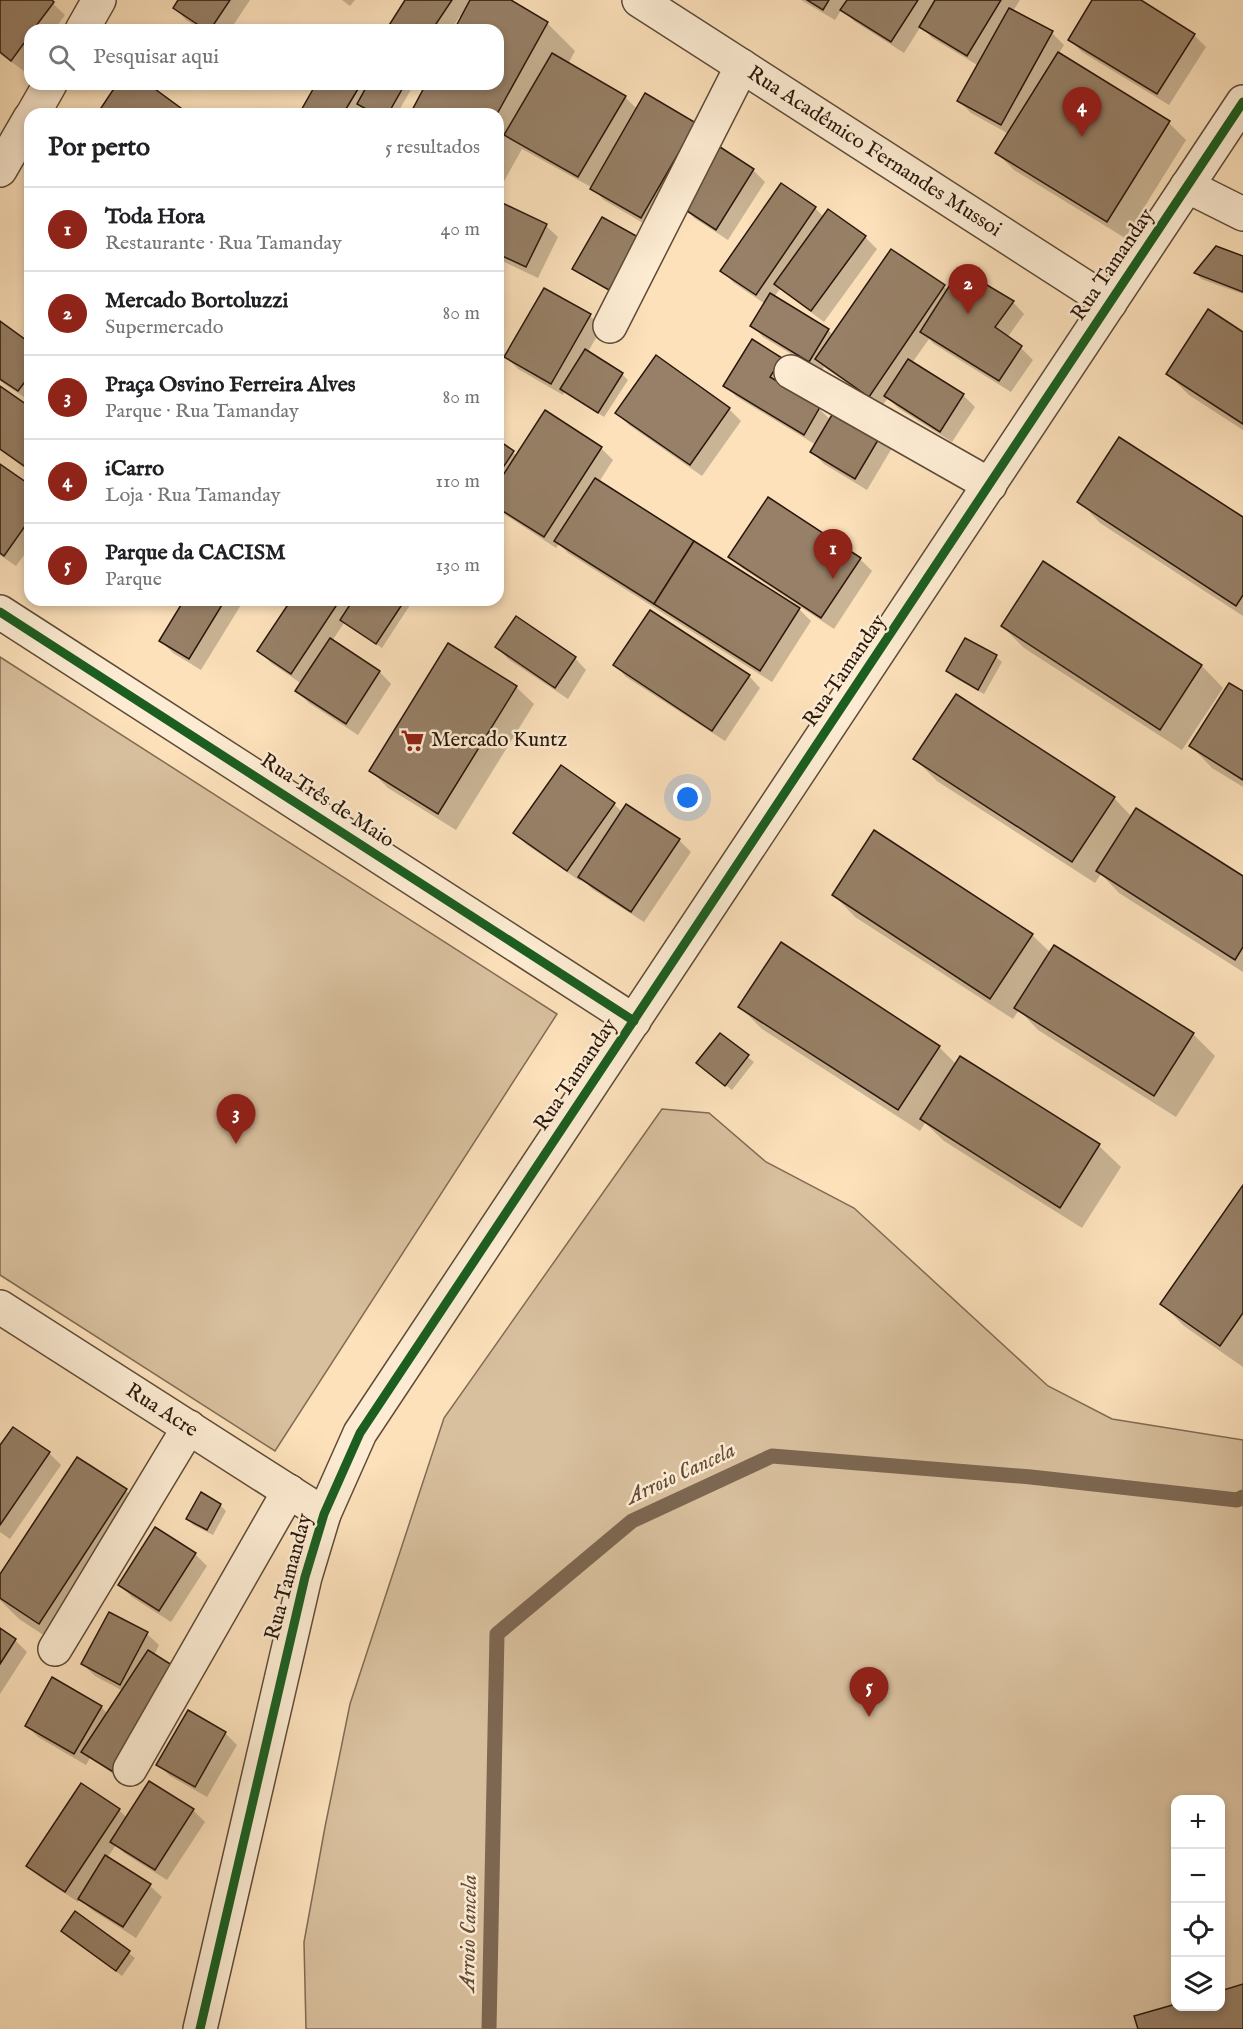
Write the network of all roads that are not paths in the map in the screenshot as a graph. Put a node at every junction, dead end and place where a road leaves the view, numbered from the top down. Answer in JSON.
{"nodes":[{"id":1,"x":99,"y":0,"type":"edge"},
{"id":2,"x":639,"y":0,"type":"edge"},
{"id":3,"x":85,"y":24,"type":"edge"},
{"id":4,"x":742,"y":66,"type":"junction"},
{"id":5,"x":47,"y":90,"type":"edge"},
{"id":6,"x":1243,"y":102,"type":"edge"},
{"id":7,"x":36,"y":108,"type":"edge"},
{"id":8,"x":24,"y":128,"type":"edge"},
{"id":9,"x":0,"y":170,"type":"edge"},
{"id":10,"x":1188,"y":186,"type":"junction"},
{"id":11,"x":1243,"y":214,"type":"edge"},
{"id":12,"x":1110,"y":303,"type":"junction"},
{"id":13,"x":610,"y":326,"type":"dead end"},
{"id":14,"x":791,"y":372,"type":"dead end"},
{"id":15,"x":990,"y":485,"type":"junction"},
{"id":16,"x":0,"y":612,"type":"edge"},
{"id":17,"x":634,"y":1020,"type":"junction"},
{"id":18,"x":0,"y":1307,"type":"edge"},
{"id":19,"x":189,"y":1427,"type":"junction"},
{"id":20,"x":289,"y":1491,"type":"junction"},
{"id":21,"x":324,"y":1514,"type":"junction"},
{"id":22,"x":55,"y":1649,"type":"dead end"},
{"id":23,"x":130,"y":1769,"type":"dead end"},
{"id":24,"x":200,"y":2029,"type":"edge"}],
"edges":[{"from":1,"to":3,"type":"street"},
{"from":2,"to":4,"type":"street","name":"Rua Acadêmico Fernandes Mussoi"},
{"from":4,"to":12,"type":"street","name":"Rua Acadêmico Fernandes Mussoi"},
{"from":4,"to":13,"type":"street"},
{"from":5,"to":7,"type":"street"},
{"from":6,"to":10,"type":"street","name":"Rua Tamanday"},
{"from":8,"to":9,"type":"street"},
{"from":10,"to":11,"type":"street"},
{"from":10,"to":12,"type":"street","name":"Rua Tamanday"},
{"from":12,"to":15,"type":"street","name":"Rua Tamanday"},
{"from":14,"to":15,"type":"street"},
{"from":15,"to":17,"type":"street","name":"Rua Tamanday"},
{"from":16,"to":17,"type":"street","name":"Rua Três de Maio"},
{"from":17,"to":21,"type":"street","name":"Rua Tamanday"},
{"from":18,"to":19,"type":"street","name":"Rua Acre"},
{"from":19,"to":20,"type":"street","name":"Rua Acre"},
{"from":19,"to":22,"type":"street"},
{"from":20,"to":21,"type":"street","name":"Rua Acre"},
{"from":20,"to":23,"type":"street"},
{"from":21,"to":24,"type":"street","name":"Rua Tamanday"}]}
